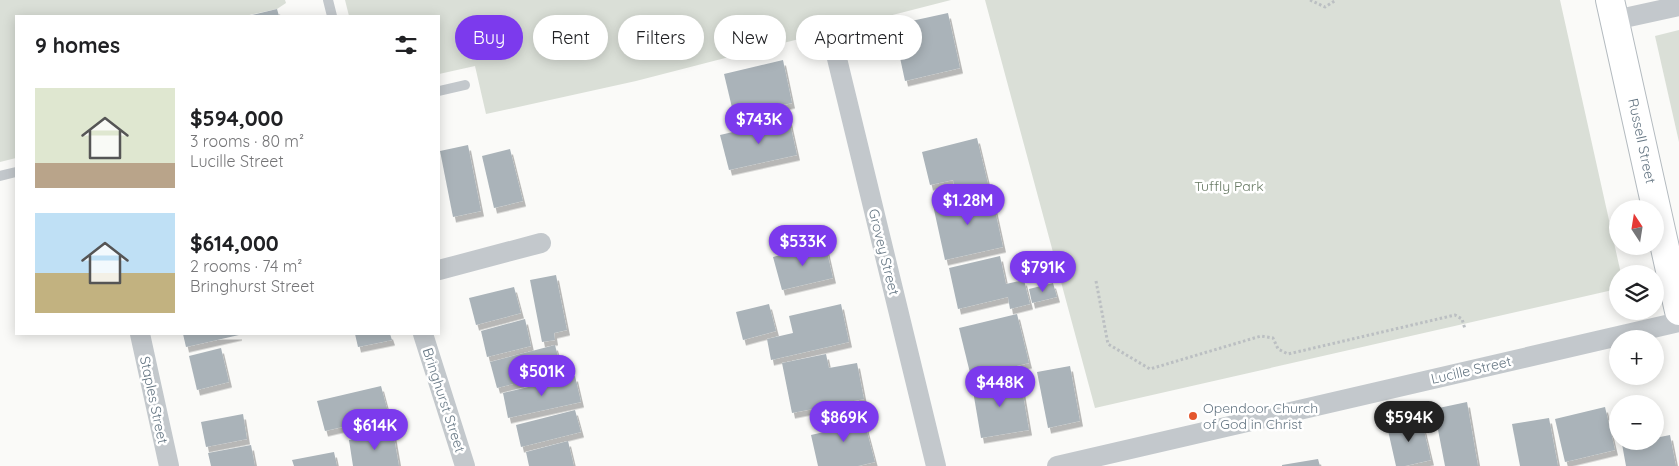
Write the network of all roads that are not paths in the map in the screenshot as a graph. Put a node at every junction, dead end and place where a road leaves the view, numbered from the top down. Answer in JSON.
{"nodes":[{"id":1,"x":328,"y":0,"type":"edge"},
{"id":2,"x":1679,"y":6,"type":"edge"},
{"id":3,"x":1613,"y":10,"type":"edge"},
{"id":4,"x":332,"y":15,"type":"edge"},
{"id":5,"x":837,"y":60,"type":"edge"},
{"id":6,"x":465,"y":85,"type":"dead end"},
{"id":7,"x":440,"y":91,"type":"edge"},
{"id":8,"x":15,"y":172,"type":"edge"},
{"id":9,"x":0,"y":176,"type":"edge"},
{"id":10,"x":541,"y":243,"type":"dead end"},
{"id":11,"x":440,"y":270,"type":"edge"},
{"id":12,"x":1679,"y":311,"type":"edge"},
{"id":13,"x":1679,"y":322,"type":"edge"},
{"id":14,"x":140,"y":335,"type":"edge"},
{"id":15,"x":423,"y":335,"type":"edge"},
{"id":16,"x":169,"y":466,"type":"edge"},
{"id":17,"x":465,"y":466,"type":"edge"},
{"id":18,"x":936,"y":466,"type":"edge"},
{"id":19,"x":1057,"y":466,"type":"edge"}],
"edges":[{"from":1,"to":4,"type":"lane"},
{"from":2,"to":3,"type":"street"},
{"from":3,"to":12,"type":"street","name":"Russell Street"},
{"from":5,"to":18,"type":"street","name":"Grovey Street"},
{"from":6,"to":7,"type":"lane"},
{"from":8,"to":9,"type":"lane"},
{"from":10,"to":11,"type":"street"},
{"from":13,"to":19,"type":"street","name":"Lucille Street"},
{"from":14,"to":16,"type":"street","name":"Staples Street"},
{"from":15,"to":17,"type":"street","name":"Bringhurst Street"}]}
